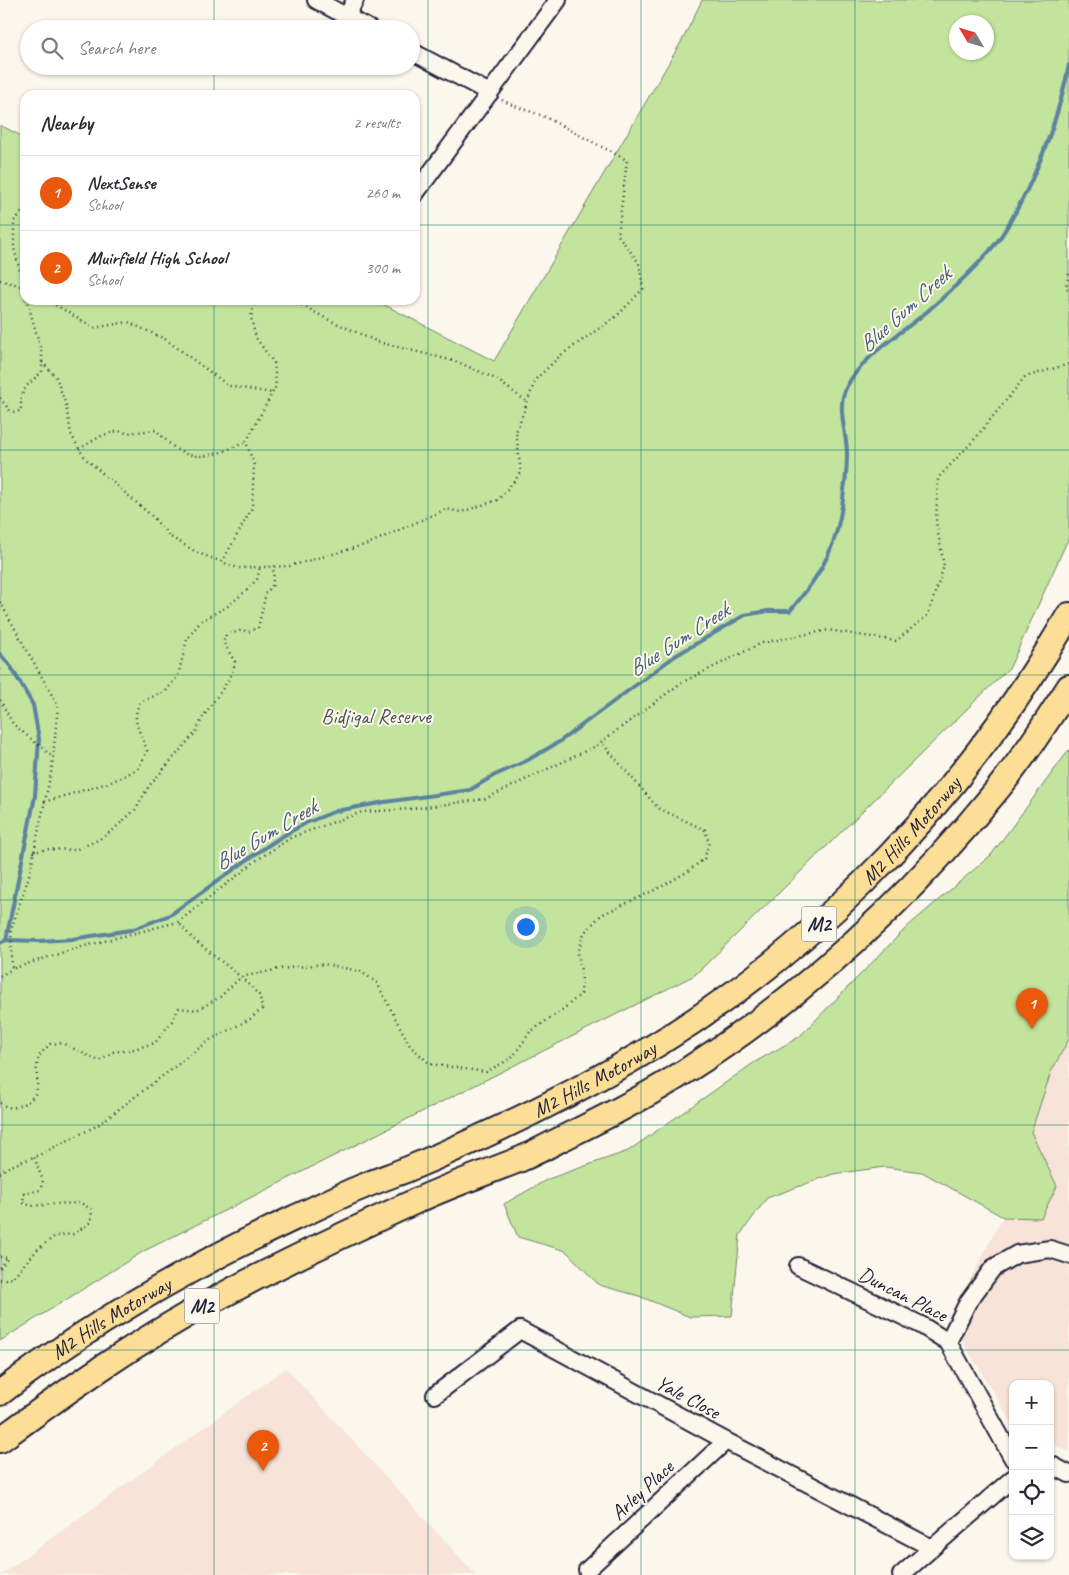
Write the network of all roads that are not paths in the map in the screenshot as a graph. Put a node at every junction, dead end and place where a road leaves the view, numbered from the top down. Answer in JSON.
{"nodes":[{"id":1,"x":316,"y":0,"type":"edge"},
{"id":2,"x":355,"y":0,"type":"edge"},
{"id":3,"x":558,"y":0,"type":"edge"},
{"id":4,"x":347,"y":16,"type":"junction"},
{"id":5,"x":354,"y":20,"type":"edge"},
{"id":6,"x":420,"y":56,"type":"edge"},
{"id":7,"x":490,"y":93,"type":"junction"},
{"id":8,"x":420,"y":187,"type":"edge"},
{"id":9,"x":1069,"y":615,"type":"edge"},
{"id":10,"x":1069,"y":687,"type":"edge"},
{"id":11,"x":1069,"y":1255,"type":"edge"},
{"id":12,"x":798,"y":1266,"type":"dead end"},
{"id":13,"x":948,"y":1342,"type":"junction"},
{"id":14,"x":0,"y":1393,"type":"edge"},
{"id":15,"x":435,"y":1395,"type":"dead end"},
{"id":16,"x":0,"y":1440,"type":"edge"},
{"id":17,"x":726,"y":1441,"type":"junction"},
{"id":18,"x":1009,"y":1452,"type":"edge"},
{"id":19,"x":1054,"y":1466,"type":"edge"},
{"id":20,"x":1069,"y":1474,"type":"edge"},
{"id":21,"x":1009,"y":1481,"type":"edge"},
{"id":22,"x":932,"y":1548,"type":"junction"},
{"id":23,"x":587,"y":1570,"type":"dead end"},
{"id":24,"x":901,"y":1575,"type":"edge"}],
"edges":[{"from":1,"to":4,"type":"street"},
{"from":2,"to":4,"type":"street"},
{"from":3,"to":7,"type":"street"},
{"from":4,"to":5,"type":"street"},
{"from":6,"to":7,"type":"street"},
{"from":7,"to":8,"type":"street"},
{"from":9,"to":14,"type":"highway","name":"M2 Hills Motorway","number":"M2"},
{"from":10,"to":16,"type":"highway","name":"M2 Hills Motorway","number":"M2"},
{"from":11,"to":13,"type":"street"},
{"from":12,"to":13,"type":"street","name":"Duncan Place"},
{"from":13,"to":18,"type":"street","name":"Duncan Place"},
{"from":15,"to":17,"type":"street","name":"Yale Close"},
{"from":17,"to":22,"type":"street","name":"Yale Close"},
{"from":17,"to":23,"type":"street","name":"Arley Place"},
{"from":19,"to":20,"type":"street"},
{"from":21,"to":22,"type":"street"},
{"from":22,"to":24,"type":"street"}]}
